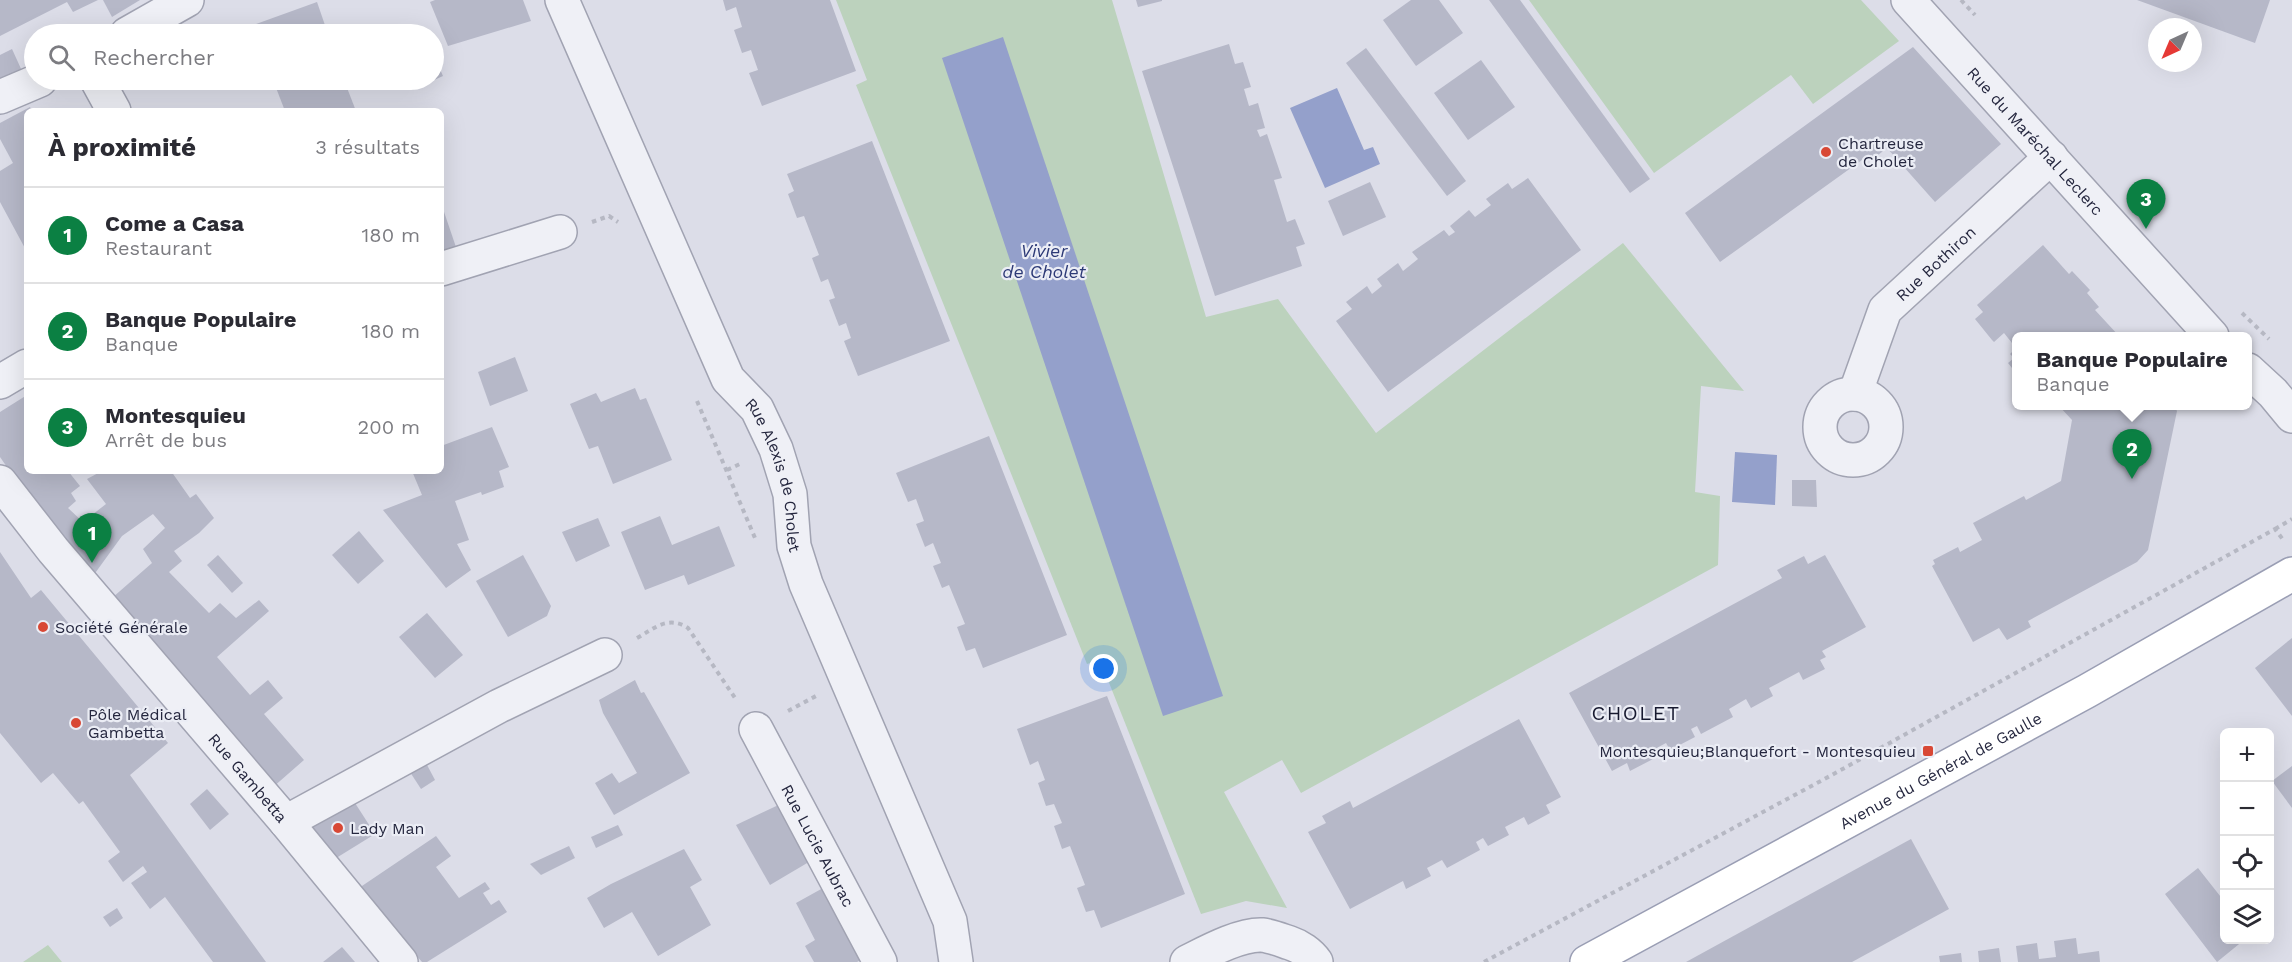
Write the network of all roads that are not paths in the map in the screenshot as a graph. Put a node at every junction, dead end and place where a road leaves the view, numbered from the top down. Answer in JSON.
{"nodes":[{"id":1,"x":187,"y":0,"type":"edge"},
{"id":2,"x":562,"y":0,"type":"edge"},
{"id":3,"x":1908,"y":0,"type":"edge"},
{"id":4,"x":145,"y":24,"type":"edge"},
{"id":5,"x":24,"y":87,"type":"edge"},
{"id":6,"x":102,"y":90,"type":"edge"},
{"id":7,"x":0,"y":97,"type":"edge"},
{"id":8,"x":112,"y":108,"type":"edge"},
{"id":9,"x":2051,"y":157,"type":"junction"},
{"id":10,"x":560,"y":232,"type":"road end"},
{"id":11,"x":444,"y":268,"type":"edge"},
{"id":12,"x":2208,"y":332,"type":"edge"},
{"id":13,"x":24,"y":368,"type":"edge"},
{"id":14,"x":2252,"y":374,"type":"edge"},
{"id":15,"x":0,"y":382,"type":"edge"},
{"id":16,"x":1855,"y":394,"type":"dead end"},
{"id":17,"x":2292,"y":416,"type":"edge"},
{"id":18,"x":0,"y":482,"type":"edge"},
{"id":19,"x":2289,"y":559,"type":"edge"},
{"id":20,"x":605,"y":655,"type":"road end"},
{"id":21,"x":756,"y":729,"type":"road end"},
{"id":22,"x":286,"y":822,"type":"junction"},
{"id":23,"x":401,"y":962,"type":"edge"},
{"id":24,"x":880,"y":962,"type":"edge"},
{"id":25,"x":956,"y":962,"type":"edge"},
{"id":26,"x":1188,"y":962,"type":"edge"},
{"id":27,"x":1316,"y":962,"type":"edge"},
{"id":28,"x":1587,"y":962,"type":"edge"}],
"edges":[{"from":1,"to":4,"type":"street"},
{"from":2,"to":25,"type":"street","name":"Rue Alexis de Cholet"},
{"from":3,"to":9,"type":"street","name":"Rue du Maréchal Leclerc"},
{"from":5,"to":7,"type":"street"},
{"from":6,"to":8,"type":"street"},
{"from":9,"to":12,"type":"street","name":"Rue du Maréchal Leclerc"},
{"from":9,"to":16,"type":"street","name":"Rue Bothiron"},
{"from":10,"to":11,"type":"street"},
{"from":13,"to":15,"type":"street"},
{"from":14,"to":17,"type":"street"},
{"from":18,"to":22,"type":"street","name":"Rue Gambetta"},
{"from":19,"to":28,"type":"main road","name":"Avenue du Général de Gaulle"},
{"from":20,"to":22,"type":"street"},
{"from":21,"to":24,"type":"street","name":"Rue Lucie Aubrac"},
{"from":22,"to":23,"type":"street","name":"Rue Gambetta"},
{"from":26,"to":27,"type":"street"}]}
